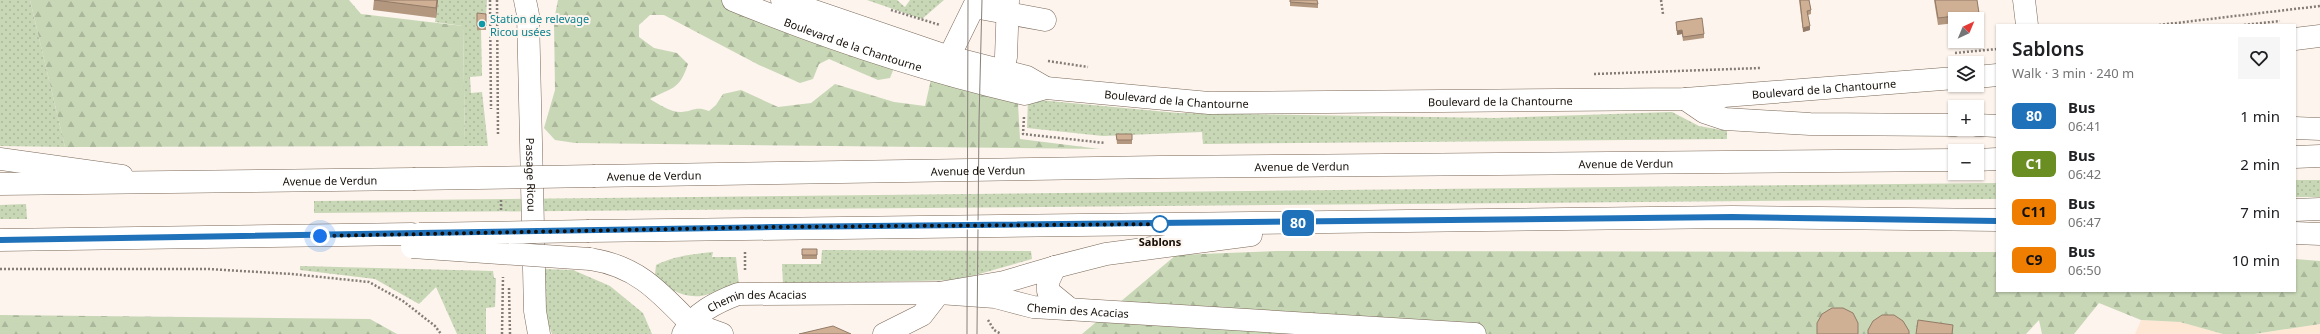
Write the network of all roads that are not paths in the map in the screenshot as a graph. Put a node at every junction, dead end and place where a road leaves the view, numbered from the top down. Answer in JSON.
{"nodes":[{"id":1,"x":733,"y":0,"type":"edge"},
{"id":2,"x":782,"y":0,"type":"edge"},
{"id":3,"x":2024,"y":0,"type":"edge"},
{"id":4,"x":975,"y":3,"type":"edge"},
{"id":5,"x":528,"y":5,"type":"edge"},
{"id":6,"x":1008,"y":7,"type":"edge"},
{"id":7,"x":1045,"y":20,"type":"dead end"},
{"id":8,"x":2027,"y":24,"type":"edge"},
{"id":9,"x":2320,"y":36,"type":"edge"},
{"id":10,"x":2296,"y":39,"type":"edge"},
{"id":11,"x":947,"y":65,"type":"junction"},
{"id":12,"x":1996,"y":75,"type":"edge"},
{"id":13,"x":1984,"y":76,"type":"edge"},
{"id":14,"x":1948,"y":79,"type":"edge"},
{"id":15,"x":1000,"y":80,"type":"junction"},
{"id":16,"x":1684,"y":99,"type":"junction"},
{"id":17,"x":1948,"y":125,"type":"edge"},
{"id":18,"x":1984,"y":125,"type":"edge"},
{"id":19,"x":1996,"y":126,"type":"edge"},
{"id":20,"x":2296,"y":128,"type":"edge"},
{"id":21,"x":2320,"y":129,"type":"edge"},
{"id":22,"x":2320,"y":156,"type":"edge"},
{"id":23,"x":2296,"y":157,"type":"edge"},
{"id":24,"x":0,"y":159,"type":"edge"},
{"id":25,"x":1948,"y":160,"type":"edge"},
{"id":26,"x":1984,"y":160,"type":"edge"},
{"id":27,"x":1996,"y":160,"type":"edge"},
{"id":28,"x":164,"y":182,"type":"junction"},
{"id":29,"x":0,"y":184,"type":"edge"},
{"id":30,"x":2320,"y":209,"type":"edge"},
{"id":31,"x":2296,"y":210,"type":"edge"},
{"id":32,"x":1996,"y":220,"type":"edge"},
{"id":33,"x":1354,"y":222,"type":"junction"},
{"id":34,"x":2296,"y":233,"type":"edge"},
{"id":35,"x":2320,"y":234,"type":"edge"},
{"id":36,"x":0,"y":240,"type":"edge"},
{"id":37,"x":412,"y":240,"type":"junction"},
{"id":38,"x":1055,"y":267,"type":"junction"},
{"id":39,"x":939,"y":293,"type":"junction"},
{"id":40,"x":1070,"y":309,"type":"junction"},
{"id":41,"x":686,"y":328,"type":"edge"},
{"id":42,"x":539,"y":334,"type":"edge"},
{"id":43,"x":722,"y":334,"type":"edge"},
{"id":44,"x":884,"y":334,"type":"edge"},
{"id":45,"x":1475,"y":334,"type":"edge"}],
"edges":[{"from":1,"to":11,"type":"main road","name":"Boulevard de la Chantourne"},
{"from":2,"to":11,"type":"main road","name":"Boulevard de la Chantourne"},
{"from":3,"to":8,"type":"main road"},
{"from":4,"to":6,"type":"main road"},
{"from":4,"to":11,"type":"main road"},
{"from":5,"to":42,"type":"main road","name":"Passage Ricou"},
{"from":6,"to":7,"type":"main road"},
{"from":6,"to":15,"type":"main road"},
{"from":9,"to":10,"type":"main road"},
{"from":11,"to":15,"type":"main road","name":"Boulevard de la Chantourne"},
{"from":12,"to":13,"type":"main road"},
{"from":14,"to":16,"type":"main road","name":"Boulevard de la Chantourne"},
{"from":15,"to":16,"type":"main road","name":"Boulevard de la Chantourne"},
{"from":16,"to":17,"type":"main road"},
{"from":18,"to":19,"type":"main road"},
{"from":20,"to":21,"type":"main road"},
{"from":22,"to":23,"type":"main road"},
{"from":24,"to":28,"type":"main road"},
{"from":25,"to":28,"type":"main road","name":"Avenue de Verdun","bridge":true},
{"from":26,"to":27,"type":"main road"},
{"from":28,"to":29,"type":"main road","name":"Avenue de Verdun"},
{"from":30,"to":31,"type":"main road"},
{"from":32,"to":33,"type":"main road"},
{"from":33,"to":37,"type":"main road","bridge":true},
{"from":33,"to":38,"type":"main road"},
{"from":34,"to":35,"type":"main road"},
{"from":36,"to":37,"type":"main road"},
{"from":37,"to":41,"type":"main road","bridge":true},
{"from":38,"to":39,"type":"main road"},
{"from":38,"to":40,"type":"main road"},
{"from":39,"to":40,"type":"main road","name":"Chemin des Acacias"},
{"from":39,"to":41,"type":"main road","name":"Chemin des Acacias"},
{"from":39,"to":44,"type":"main road"},
{"from":40,"to":45,"type":"main road","name":"Chemin des Acacias"},
{"from":41,"to":43,"type":"main road"}]}
